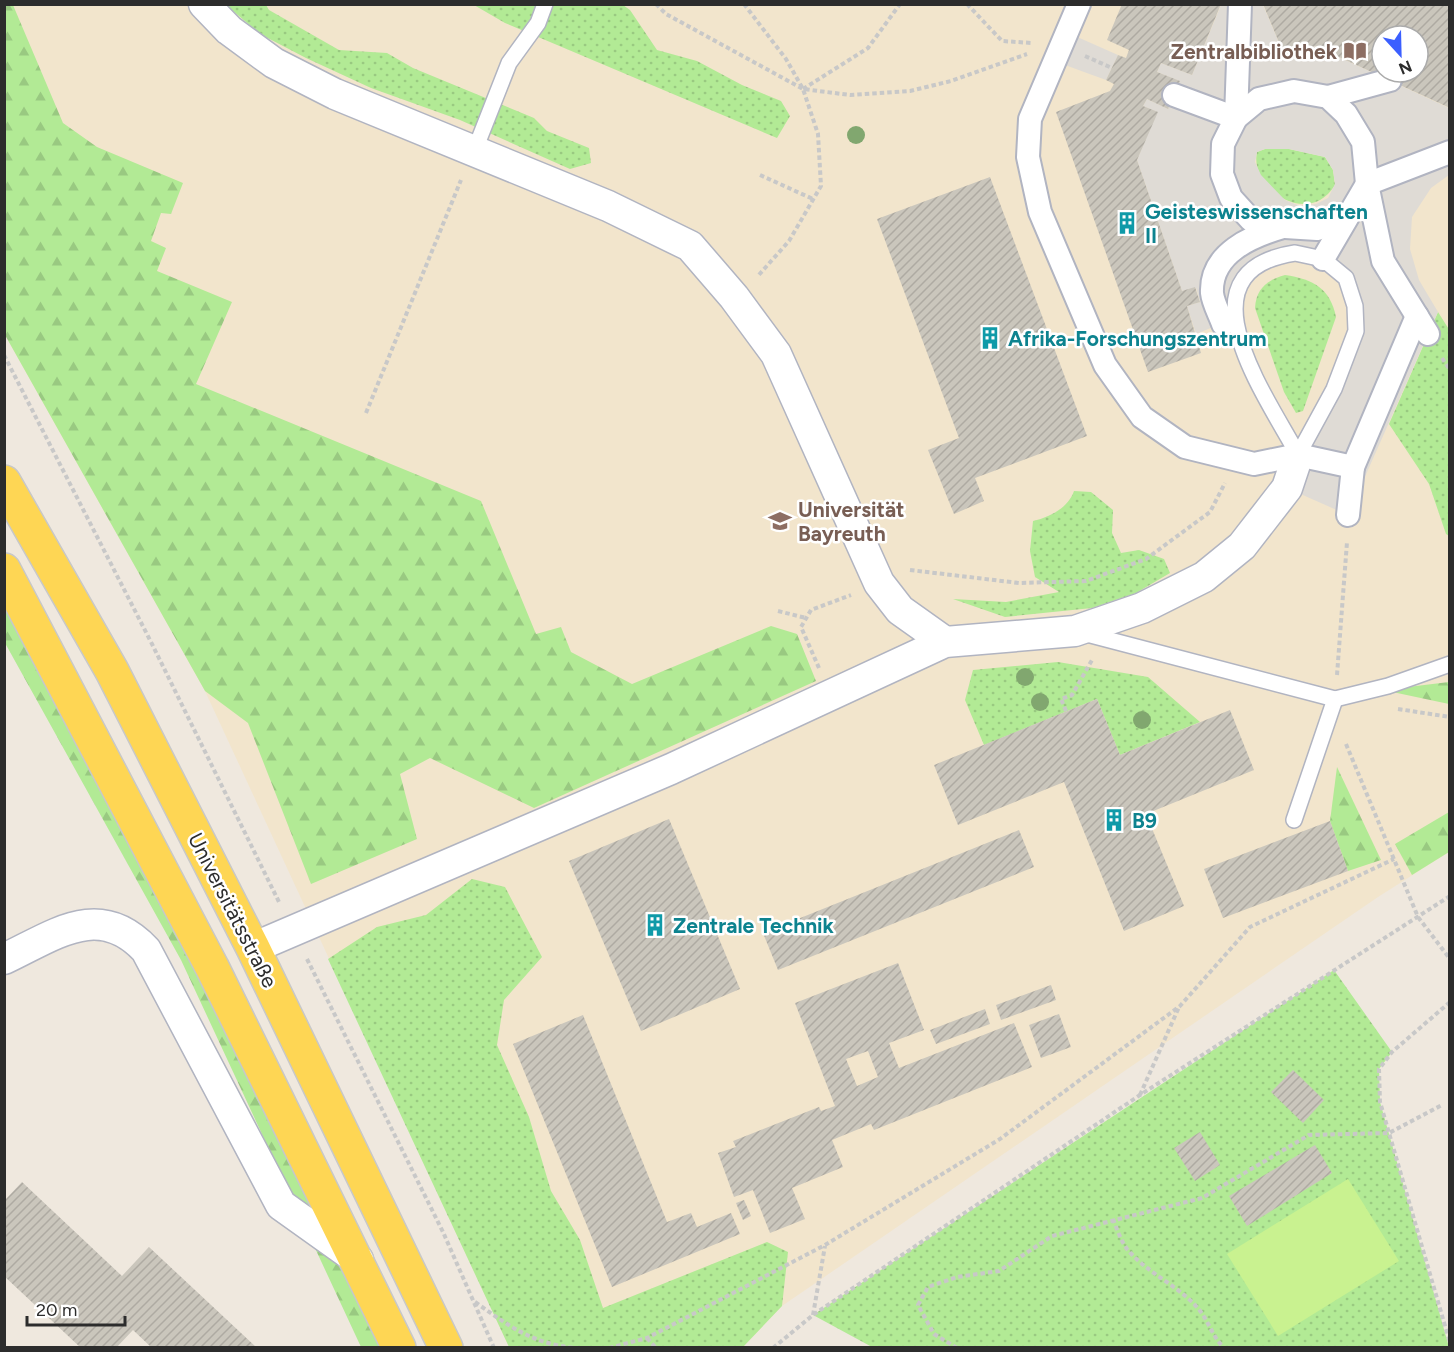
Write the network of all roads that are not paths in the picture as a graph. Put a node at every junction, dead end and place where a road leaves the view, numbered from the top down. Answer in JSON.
{"nodes":[{"id":1,"x":204,"y":4,"type":"edge"},
{"id":2,"x":545,"y":4,"type":"edge"},
{"id":3,"x":1078,"y":4,"type":"edge"},
{"id":4,"x":1240,"y":4,"type":"edge"},
{"id":5,"x":1375,"y":84,"type":"edge"},
{"id":6,"x":1174,"y":95,"type":"dead end"},
{"id":7,"x":1328,"y":97,"type":"junction"},
{"id":8,"x":1236,"y":118,"type":"junction"},
{"id":9,"x":474,"y":152,"type":"junction"},
{"id":10,"x":1449,"y":152,"type":"edge"},
{"id":11,"x":1367,"y":184,"type":"junction"},
{"id":12,"x":1346,"y":220,"type":"junction"},
{"id":13,"x":1285,"y":227,"type":"junction"},
{"id":14,"x":1323,"y":259,"type":"junction"},
{"id":15,"x":1223,"y":324,"type":"dead end"},
{"id":16,"x":1298,"y":455,"type":"junction"},
{"id":17,"x":1353,"y":467,"type":"junction"},
{"id":18,"x":4,"y":482,"type":"edge"},
{"id":19,"x":1348,"y":515,"type":"road end"},
{"id":20,"x":4,"y":570,"type":"edge"},
{"id":21,"x":1088,"y":634,"type":"junction"},
{"id":22,"x":945,"y":642,"type":"junction"},
{"id":23,"x":1449,"y":664,"type":"edge"},
{"id":24,"x":1335,"y":699,"type":"junction"},
{"id":25,"x":1294,"y":820,"type":"dead end"},
{"id":26,"x":253,"y":948,"type":"junction"},
{"id":27,"x":4,"y":959,"type":"edge"},
{"id":28,"x":358,"y":1260,"type":"junction"},
{"id":29,"x":399,"y":1347,"type":"edge"},
{"id":30,"x":446,"y":1347,"type":"edge"}],
"edges":[{"from":1,"to":9,"type":"street"},
{"from":2,"to":9,"type":"lane"},
{"from":3,"to":16,"type":"street"},
{"from":4,"to":8,"type":"street"},
{"from":5,"to":7,"type":"street"},
{"from":6,"to":8,"type":"street"},
{"from":7,"to":8,"type":"street"},
{"from":7,"to":11,"type":"street"},
{"from":8,"to":13,"type":"street"},
{"from":9,"to":22,"type":"street"},
{"from":10,"to":11,"type":"street"},
{"from":11,"to":12,"type":"street"},
{"from":11,"to":17,"type":"street"},
{"from":12,"to":13,"type":"street"},
{"from":12,"to":14,"type":"street"},
{"from":13,"to":15,"type":"street"},
{"from":14,"to":16,"type":"lane"},
{"from":14,"to":16,"type":"lane"},
{"from":16,"to":17,"type":"street"},
{"from":16,"to":21,"type":"street"},
{"from":17,"to":19,"type":"street"},
{"from":18,"to":26,"type":"main road","name":"Universitätsstraße"},
{"from":20,"to":28,"type":"main road"},
{"from":21,"to":22,"type":"street"},
{"from":21,"to":24,"type":"lane"},
{"from":22,"to":26,"type":"street"},
{"from":23,"to":24,"type":"lane"},
{"from":24,"to":25,"type":"lane"},
{"from":26,"to":30,"type":"main road","name":"Universitätsstraße"},
{"from":27,"to":28,"type":"street"},
{"from":28,"to":29,"type":"main road"}]}
